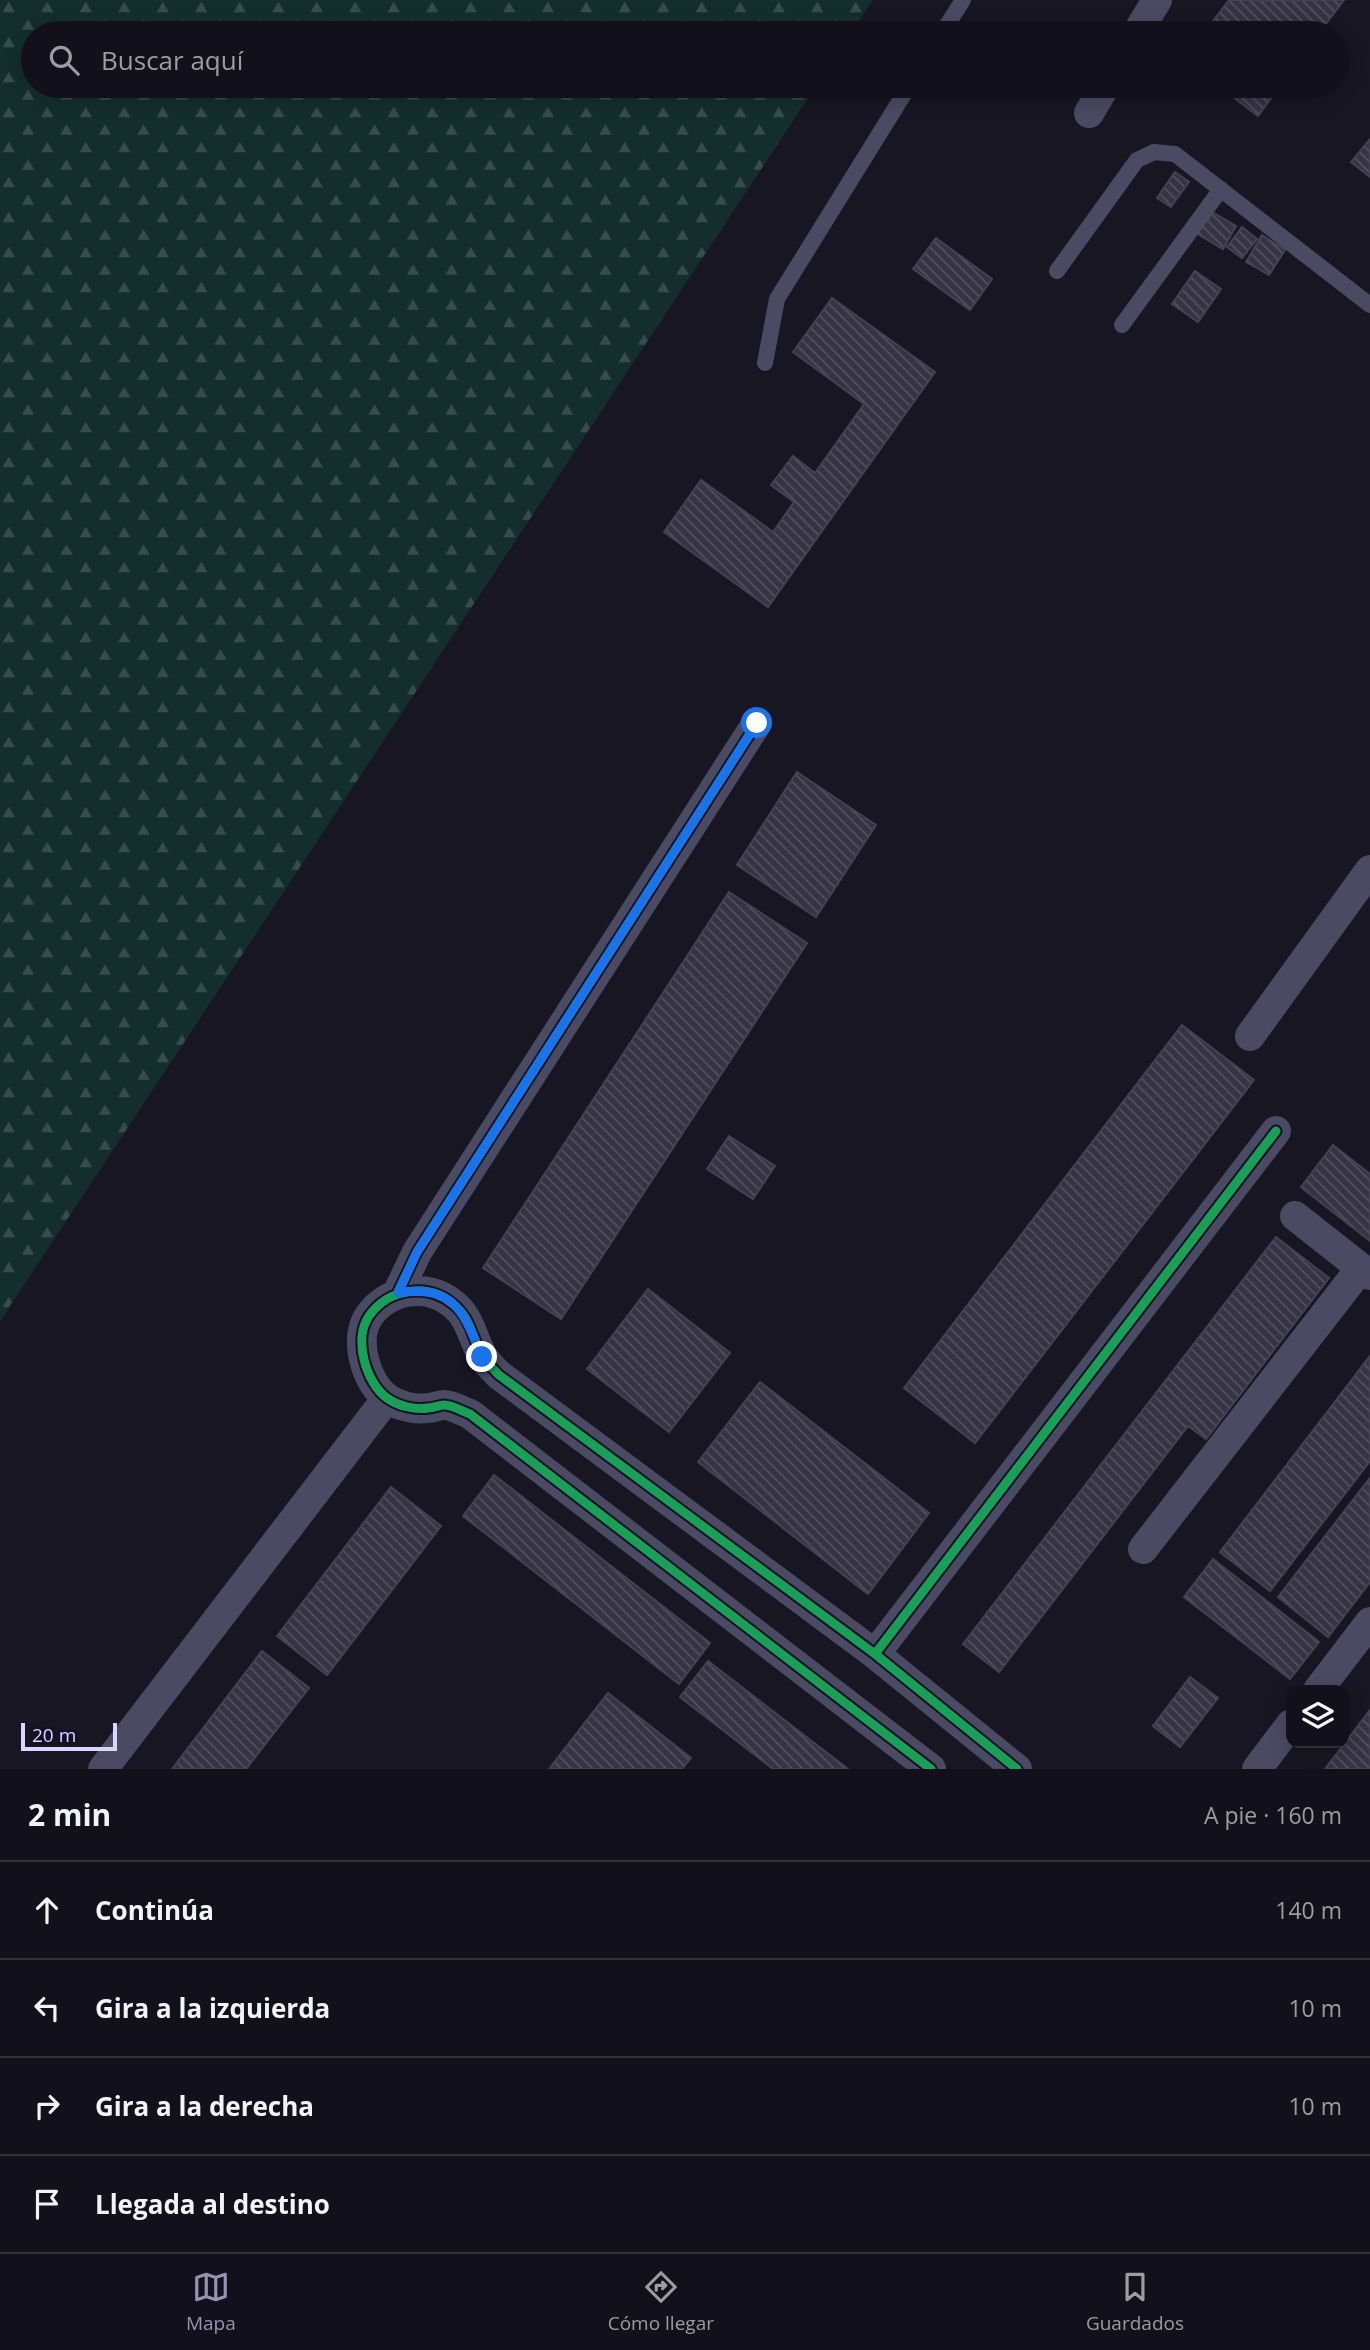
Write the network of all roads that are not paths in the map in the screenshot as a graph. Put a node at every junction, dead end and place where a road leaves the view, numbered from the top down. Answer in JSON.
{"nodes":[{"id":1,"x":963,"y":0,"type":"edge"},
{"id":2,"x":1157,"y":0,"type":"edge"},
{"id":3,"x":950,"y":21,"type":"edge"},
{"id":4,"x":1144,"y":21,"type":"edge"},
{"id":5,"x":902,"y":98,"type":"edge"},
{"id":6,"x":1098,"y":98,"type":"edge"},
{"id":7,"x":1089,"y":113,"type":"dead end"},
{"id":8,"x":1221,"y":189,"type":"junction"},
{"id":9,"x":1057,"y":271,"type":"dead end"},
{"id":10,"x":1370,"y":305,"type":"edge"},
{"id":11,"x":1122,"y":325,"type":"dead end"},
{"id":12,"x":765,"y":363,"type":"dead end"},
{"id":13,"x":757,"y":723,"type":"dead end"},
{"id":14,"x":1370,"y":870,"type":"edge"},
{"id":15,"x":1250,"y":1036,"type":"dead end"},
{"id":16,"x":1276,"y":1131,"type":"dead end"},
{"id":17,"x":1295,"y":1216,"type":"dead end"},
{"id":18,"x":1366,"y":1272,"type":"edge"},
{"id":19,"x":398,"y":1293,"type":"junction"},
{"id":20,"x":387,"y":1398,"type":"junction"},
{"id":21,"x":1143,"y":1549,"type":"dead end"},
{"id":22,"x":1370,"y":1622,"type":"edge"},
{"id":23,"x":875,"y":1654,"type":"junction"},
{"id":24,"x":1322,"y":1685,"type":"edge"},
{"id":25,"x":1286,"y":1731,"type":"edge"},
{"id":26,"x":103,"y":1769,"type":"edge"},
{"id":27,"x":931,"y":1769,"type":"edge"},
{"id":28,"x":1017,"y":1769,"type":"edge"},
{"id":29,"x":1257,"y":1769,"type":"edge"}],
"edges":[{"from":1,"to":3,"type":"lane"},
{"from":2,"to":4,"type":"street"},
{"from":5,"to":12,"type":"lane"},
{"from":6,"to":7,"type":"street"},
{"from":8,"to":9,"type":"lane"},
{"from":8,"to":10,"type":"lane"},
{"from":8,"to":11,"type":"lane"},
{"from":13,"to":19,"type":"street"},
{"from":14,"to":15,"type":"street"},
{"from":16,"to":23,"type":"street"},
{"from":17,"to":18,"type":"street"},
{"from":18,"to":21,"type":"street"},
{"from":19,"to":20,"type":"street"},
{"from":19,"to":23,"type":"street"},
{"from":20,"to":26,"type":"street"},
{"from":20,"to":27,"type":"street"},
{"from":22,"to":24,"type":"street"},
{"from":23,"to":28,"type":"street"},
{"from":25,"to":29,"type":"street"}]}
